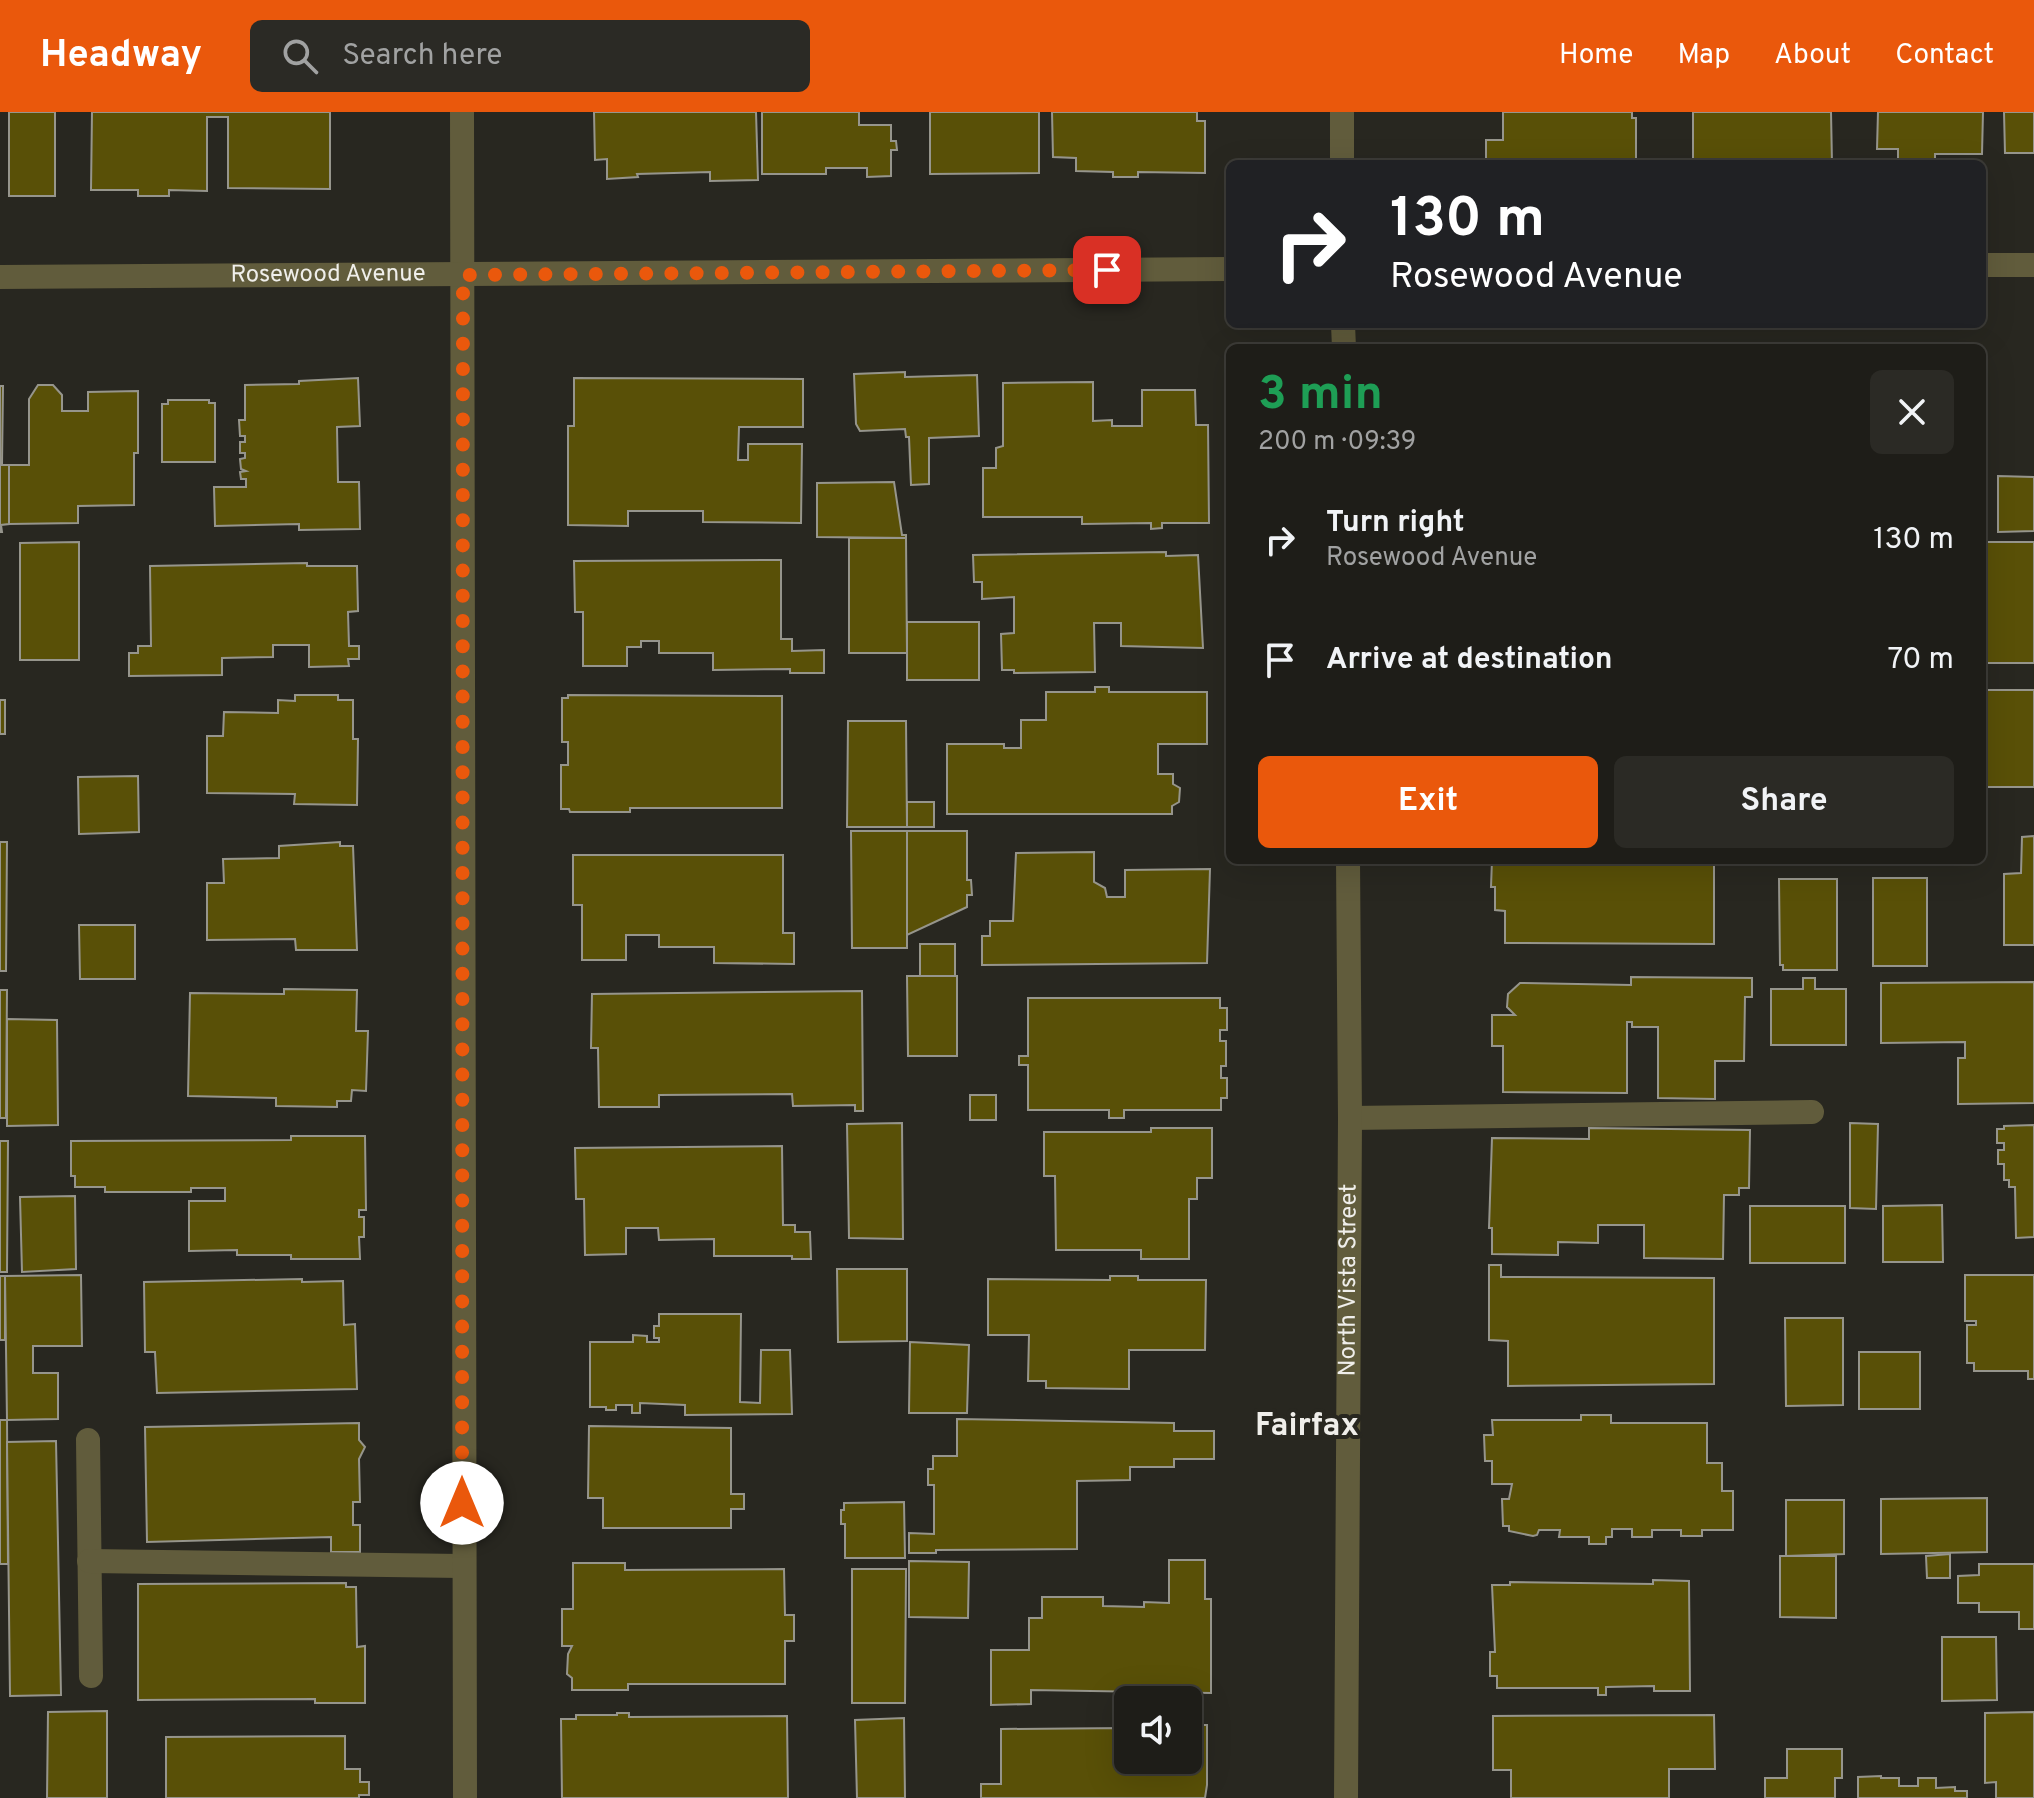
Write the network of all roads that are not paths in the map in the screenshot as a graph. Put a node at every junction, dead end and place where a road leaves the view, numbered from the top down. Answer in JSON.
{"nodes":[{"id":1,"x":462,"y":112,"type":"edge"},
{"id":2,"x":1342,"y":112,"type":"edge"},
{"id":3,"x":1342,"y":160,"type":"edge"},
{"id":4,"x":1986,"y":265,"type":"edge"},
{"id":5,"x":2034,"y":265,"type":"edge"},
{"id":6,"x":1226,"y":269,"type":"edge"},
{"id":7,"x":463,"y":275,"type":"junction"},
{"id":8,"x":0,"y":277,"type":"edge"},
{"id":9,"x":1348,"y":864,"type":"edge"},
{"id":10,"x":1812,"y":1112,"type":"dead end"},
{"id":11,"x":1350,"y":1118,"type":"junction"},
{"id":12,"x":88,"y":1440,"type":"dead end"},
{"id":13,"x":89,"y":1561,"type":"junction"},
{"id":14,"x":462,"y":1566,"type":"junction"},
{"id":15,"x":91,"y":1676,"type":"dead end"},
{"id":16,"x":465,"y":1798,"type":"edge"},
{"id":17,"x":1346,"y":1798,"type":"edge"}],
"edges":[{"from":1,"to":7,"type":"street"},
{"from":2,"to":3,"type":"street"},
{"from":4,"to":5,"type":"street"},
{"from":6,"to":7,"type":"street","name":"Rosewood Avenue"},
{"from":7,"to":8,"type":"street","name":"Rosewood Avenue"},
{"from":7,"to":14,"type":"street"},
{"from":9,"to":11,"type":"street","name":"North Vista Street"},
{"from":10,"to":11,"type":"street"},
{"from":11,"to":17,"type":"street","name":"North Vista Street"},
{"from":12,"to":13,"type":"street"},
{"from":13,"to":14,"type":"street"},
{"from":13,"to":15,"type":"street"},
{"from":14,"to":16,"type":"street"}]}
